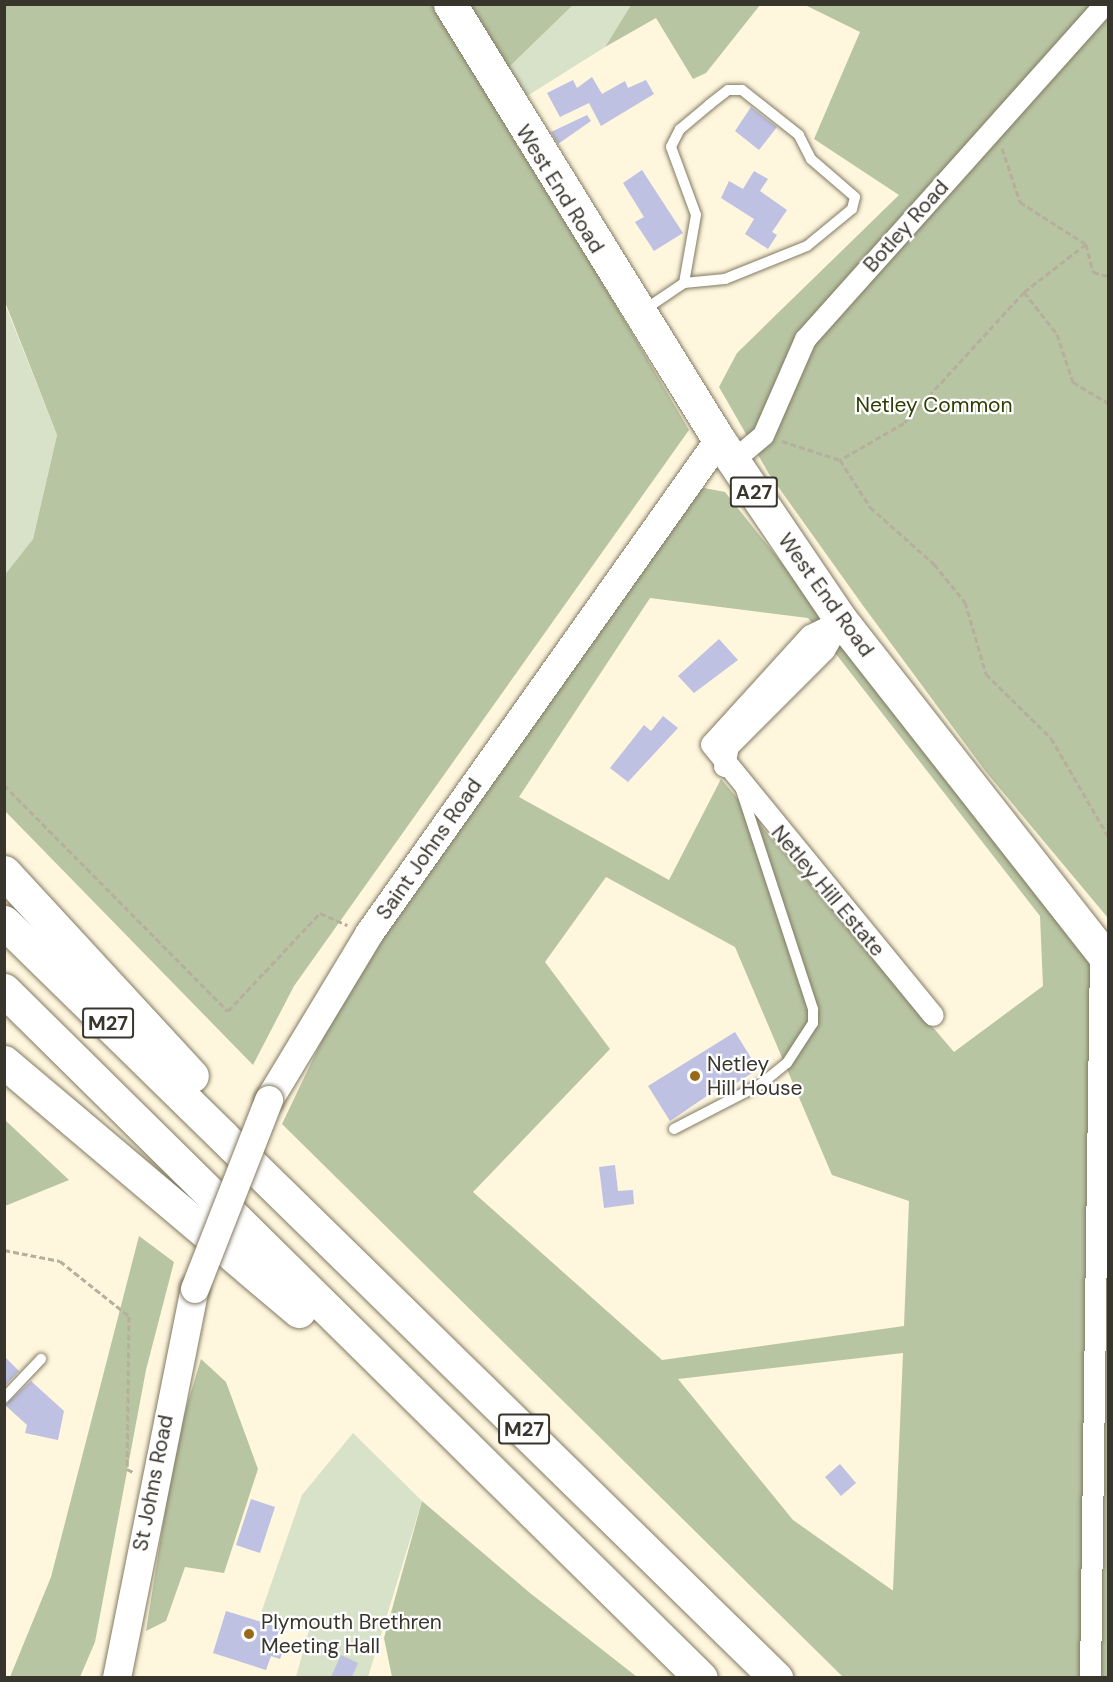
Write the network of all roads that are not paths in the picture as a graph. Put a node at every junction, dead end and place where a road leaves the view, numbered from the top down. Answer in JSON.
{"nodes":[{"id":1,"x":450,"y":4,"type":"edge"},
{"id":2,"x":1104,"y":4,"type":"edge"},
{"id":3,"x":684,"y":282,"type":"junction"},
{"id":4,"x":639,"y":314,"type":"junction"},
{"id":5,"x":726,"y":451,"type":"junction"},
{"id":6,"x":841,"y":620,"type":"junction"},
{"id":7,"x":739,"y":784,"type":"junction"},
{"id":8,"x":4,"y":872,"type":"edge"},
{"id":9,"x":4,"y":922,"type":"edge"},
{"id":10,"x":1104,"y":955,"type":"edge"},
{"id":11,"x":4,"y":990,"type":"edge"},
{"id":12,"x":933,"y":1015,"type":"dead end"},
{"id":13,"x":4,"y":1062,"type":"edge"},
{"id":14,"x":674,"y":1129,"type":"dead end"},
{"id":15,"x":195,"y":1289,"type":"joint"},
{"id":16,"x":448,"y":1354,"type":"junction"},
{"id":17,"x":40,"y":1359,"type":"dead end"},
{"id":18,"x":4,"y":1398,"type":"edge"},
{"id":19,"x":480,"y":1464,"type":"junction"},
{"id":20,"x":117,"y":1677,"type":"edge"},
{"id":21,"x":701,"y":1677,"type":"edge"},
{"id":22,"x":776,"y":1677,"type":"edge"},
{"id":23,"x":1090,"y":1677,"type":"edge"}],
"edges":[{"from":1,"to":4,"type":"main road","name":"West End Road","number":"A27"},
{"from":2,"to":5,"type":"street","name":"Botley Road"},
{"from":3,"to":3,"type":"lane"},
{"from":3,"to":4,"type":"lane"},
{"from":4,"to":5,"type":"main road","name":"West End Road","number":"A27"},
{"from":5,"to":6,"type":"main road","name":"West End Road","number":"A27"},
{"from":5,"to":15,"type":"main road","name":"Saint Johns Road","bridge":true},
{"from":6,"to":7,"type":"street","name":"Netley Hill Estate"},
{"from":6,"to":10,"type":"main road","name":"West End Road","number":"A27"},
{"from":7,"to":12,"type":"street","name":"Netley Hill Estate"},
{"from":7,"to":14,"type":"lane"},
{"from":8,"to":16,"type":"main road","number":"M27"},
{"from":9,"to":16,"type":"main road","number":"M27"},
{"from":10,"to":23,"type":"street"},
{"from":11,"to":19,"type":"main road","number":"M27"},
{"from":13,"to":19,"type":"main road","number":"M27"},
{"from":15,"to":20,"type":"main road","name":"St Johns Road"},
{"from":16,"to":22,"type":"main road","number":"M27"},
{"from":17,"to":18,"type":"lane"},
{"from":19,"to":21,"type":"main road","number":"M27"}]}
